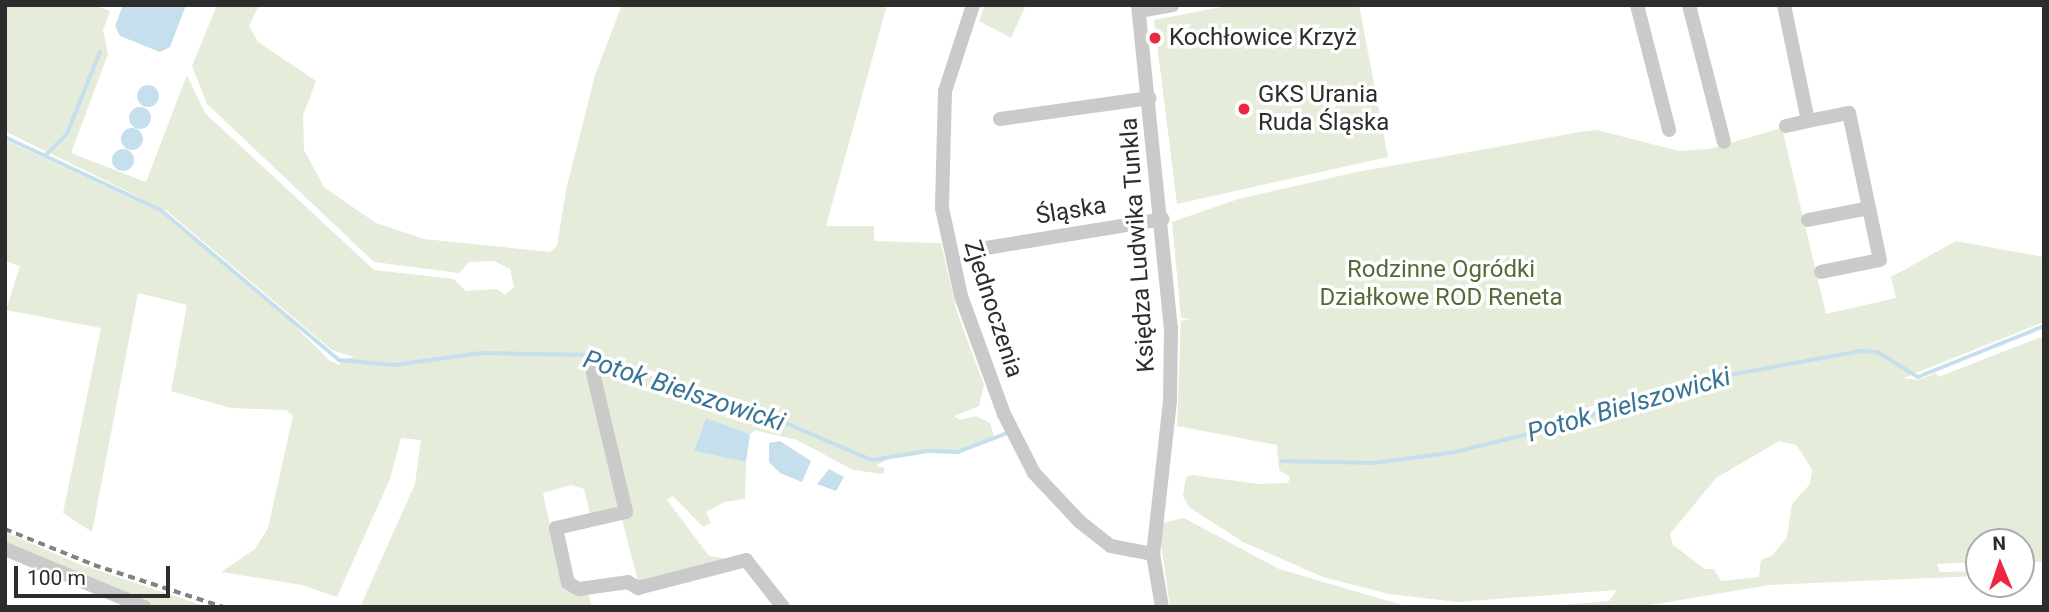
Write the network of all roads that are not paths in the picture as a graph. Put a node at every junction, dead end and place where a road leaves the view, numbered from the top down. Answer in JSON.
{"nodes":[{"id":1,"x":973,"y":5,"type":"edge"},
{"id":2,"x":1172,"y":5,"type":"edge"},
{"id":3,"x":1637,"y":5,"type":"edge"},
{"id":4,"x":1689,"y":5,"type":"edge"},
{"id":5,"x":1784,"y":5,"type":"edge"},
{"id":6,"x":1139,"y":8,"type":"edge"},
{"id":7,"x":1150,"y":98,"type":"junction"},
{"id":8,"x":1000,"y":119,"type":"dead end"},
{"id":9,"x":1808,"y":121,"type":"junction"},
{"id":10,"x":1786,"y":126,"type":"dead end"},
{"id":11,"x":1669,"y":130,"type":"dead end"},
{"id":12,"x":1724,"y":142,"type":"dead end"},
{"id":13,"x":1868,"y":208,"type":"junction"},
{"id":14,"x":1163,"y":219,"type":"junction"},
{"id":15,"x":1808,"y":220,"type":"dead end"},
{"id":16,"x":986,"y":248,"type":"dead end"},
{"id":17,"x":1821,"y":272,"type":"dead end"},
{"id":18,"x":592,"y":369,"type":"dead end"},
{"id":19,"x":5,"y":549,"type":"edge"},
{"id":20,"x":1153,"y":554,"type":"junction"},
{"id":21,"x":144,"y":607,"type":"edge"},
{"id":22,"x":783,"y":607,"type":"edge"},
{"id":23,"x":1162,"y":607,"type":"edge"}],
"edges":[{"from":1,"to":20,"type":"street","name":"Zjednoczenia"},
{"from":2,"to":6,"type":"street"},
{"from":3,"to":11,"type":"street"},
{"from":4,"to":12,"type":"street"},
{"from":5,"to":9,"type":"street"},
{"from":6,"to":7,"type":"street","name":"Księdza Ludwika Tunkla"},
{"from":7,"to":8,"type":"street"},
{"from":7,"to":14,"type":"street","name":"Księdza Ludwika Tunkla"},
{"from":9,"to":10,"type":"street"},
{"from":9,"to":13,"type":"street"},
{"from":13,"to":15,"type":"street"},
{"from":13,"to":17,"type":"street"},
{"from":14,"to":16,"type":"street","name":"Śląska"},
{"from":14,"to":20,"type":"street","name":"Księdza Ludwika Tunkla"},
{"from":18,"to":22,"type":"street"},
{"from":19,"to":21,"type":"street"},
{"from":20,"to":23,"type":"street","name":"Księdza Ludwika Tunkla"}]}
